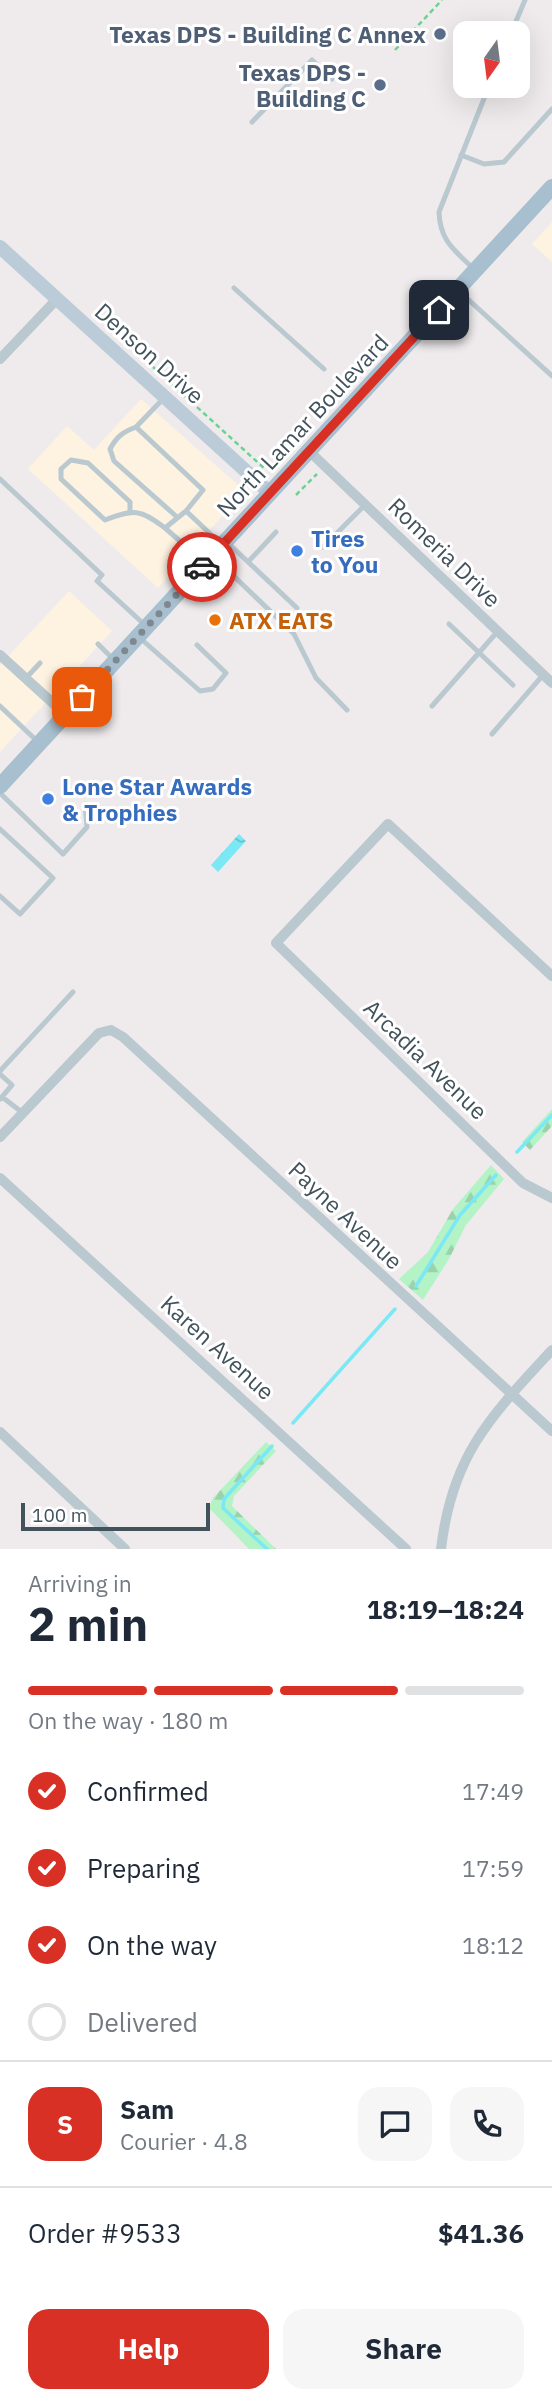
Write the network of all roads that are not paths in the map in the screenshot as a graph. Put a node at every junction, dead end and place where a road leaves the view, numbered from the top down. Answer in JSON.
{"nodes":[{"id":1,"x":525,"y":0,"type":"edge"},
{"id":2,"x":516,"y":21,"type":"edge"},
{"id":3,"x":332,"y":79,"type":"dead end"},
{"id":4,"x":484,"y":98,"type":"edge"},
{"id":5,"x":552,"y":109,"type":"edge"},
{"id":6,"x":252,"y":122,"type":"dead end"},
{"id":7,"x":461,"y":155,"type":"junction"},
{"id":8,"x":552,"y":187,"type":"edge"},
{"id":9,"x":0,"y":247,"type":"edge"},
{"id":10,"x":475,"y":270,"type":"junction"},
{"id":11,"x":234,"y":288,"type":"dead end"},
{"id":12,"x":457,"y":290,"type":"junction"},
{"id":13,"x":57,"y":299,"type":"junction"},
{"id":14,"x":0,"y":359,"type":"edge"},
{"id":15,"x":324,"y":369,"type":"dead end"},
{"id":16,"x":552,"y":376,"type":"edge"},
{"id":17,"x":165,"y":397,"type":"junction"},
{"id":18,"x":136,"y":427,"type":"junction"},
{"id":19,"x":309,"y":451,"type":"junction"},
{"id":20,"x":0,"y":479,"type":"edge"},
{"id":21,"x":270,"y":493,"type":"junction"},
{"id":22,"x":365,"y":505,"type":"junction"},
{"id":23,"x":130,"y":511,"type":"junction"},
{"id":24,"x":186,"y":511,"type":"junction"},
{"id":25,"x":177,"y":517,"type":"junction"},
{"id":26,"x":165,"y":528,"type":"junction"},
{"id":27,"x":276,"y":532,"type":"dead end"},
{"id":28,"x":323,"y":547,"type":"dead end"},
{"id":29,"x":217,"y":551,"type":"junction"},
{"id":30,"x":248,"y":562,"type":"junction"},
{"id":31,"x":297,"y":608,"type":"dead end"},
{"id":32,"x":449,"y":624,"type":"dead end"},
{"id":33,"x":143,"y":631,"type":"junction"},
{"id":34,"x":498,"y":631,"type":"junction"},
{"id":35,"x":98,"y":644,"type":"dead end"},
{"id":36,"x":197,"y":645,"type":"dead end"},
{"id":37,"x":480,"y":653,"type":"junction"},
{"id":38,"x":0,"y":655,"type":"edge"},
{"id":39,"x":115,"y":661,"type":"junction"},
{"id":40,"x":40,"y":663,"type":"dead end"},
{"id":41,"x":543,"y":675,"type":"junction"},
{"id":42,"x":26,"y":678,"type":"junction"},
{"id":43,"x":552,"y":683,"type":"edge"},
{"id":44,"x":513,"y":685,"type":"dead end"},
{"id":45,"x":0,"y":706,"type":"edge"},
{"id":46,"x":432,"y":706,"type":"dead end"},
{"id":47,"x":347,"y":710,"type":"dead end"},
{"id":48,"x":66,"y":715,"type":"junction"},
{"id":49,"x":492,"y":734,"type":"dead end"},
{"id":50,"x":39,"y":743,"type":"junction"},
{"id":51,"x":0,"y":786,"type":"edge"},
{"id":52,"x":0,"y":793,"type":"edge"},
{"id":53,"x":85,"y":804,"type":"dead end"},
{"id":54,"x":0,"y":829,"type":"edge"},
{"id":55,"x":0,"y":896,"type":"edge"},
{"id":56,"x":552,"y":976,"type":"edge"},
{"id":57,"x":73,"y":992,"type":"dead end"},
{"id":58,"x":0,"y":1072,"type":"edge"},
{"id":59,"x":1,"y":1098,"type":"edge"},
{"id":60,"x":23,"y":1113,"type":"junction"},
{"id":61,"x":0,"y":1137,"type":"edge"},
{"id":62,"x":0,"y":1178,"type":"edge"},
{"id":63,"x":552,"y":1198,"type":"edge"},
{"id":64,"x":552,"y":1350,"type":"edge"},
{"id":65,"x":512,"y":1394,"type":"junction"},
{"id":66,"x":552,"y":1431,"type":"edge"},
{"id":67,"x":0,"y":1432,"type":"edge"},
{"id":68,"x":125,"y":1549,"type":"edge"},
{"id":69,"x":406,"y":1549,"type":"edge"},
{"id":70,"x":441,"y":1549,"type":"edge"}],
"edges":[{"from":1,"to":2,"type":"lane"},
{"from":3,"to":6,"type":"lane"},
{"from":4,"to":7,"type":"lane"},
{"from":5,"to":7,"type":"lane"},
{"from":7,"to":10,"type":"lane"},
{"from":8,"to":10,"type":"main road","name":"North Lamar Boulevard"},
{"from":9,"to":13,"type":"street","name":"Denson Drive"},
{"from":10,"to":12,"type":"main road","name":"North Lamar Boulevard"},
{"from":11,"to":15,"type":"lane"},
{"from":12,"to":16,"type":"lane"},
{"from":12,"to":19,"type":"main road","name":"North Lamar Boulevard"},
{"from":13,"to":14,"type":"street"},
{"from":13,"to":17,"type":"street","name":"Denson Drive"},
{"from":17,"to":18,"type":"lane"},
{"from":17,"to":21,"type":"street","name":"Denson Drive"},
{"from":18,"to":24,"type":"lane"},
{"from":18,"to":25,"type":"lane"},
{"from":19,"to":21,"type":"main road","name":"North Lamar Boulevard"},
{"from":19,"to":22,"type":"street","name":"Romeria Drive"},
{"from":20,"to":33,"type":"lane"},
{"from":21,"to":29,"type":"main road","name":"North Lamar Boulevard"},
{"from":22,"to":28,"type":"lane"},
{"from":22,"to":34,"type":"street","name":"Romeria Drive"},
{"from":23,"to":23,"type":"lane"},
{"from":23,"to":26,"type":"lane"},
{"from":24,"to":25,"type":"lane"},
{"from":24,"to":29,"type":"lane"},
{"from":25,"to":26,"type":"lane"},
{"from":26,"to":29,"type":"lane"},
{"from":27,"to":30,"type":"lane"},
{"from":29,"to":30,"type":"lane"},
{"from":29,"to":33,"type":"main road","name":"North Lamar Boulevard"},
{"from":29,"to":47,"type":"lane"},
{"from":30,"to":31,"type":"lane"},
{"from":32,"to":37,"type":"lane"},
{"from":33,"to":36,"type":"lane"},
{"from":33,"to":39,"type":"main road","name":"North Lamar Boulevard"},
{"from":34,"to":37,"type":"lane"},
{"from":34,"to":41,"type":"street","name":"Romeria Drive"},
{"from":35,"to":39,"type":"lane"},
{"from":37,"to":44,"type":"lane"},
{"from":37,"to":46,"type":"lane"},
{"from":38,"to":42,"type":"street"},
{"from":39,"to":48,"type":"main road","name":"North Lamar Boulevard"},
{"from":40,"to":42,"type":"lane"},
{"from":41,"to":43,"type":"street","name":"Romeria Drive"},
{"from":41,"to":49,"type":"lane"},
{"from":42,"to":48,"type":"street"},
{"from":45,"to":50,"type":"lane"},
{"from":48,"to":50,"type":"main road","name":"North Lamar Boulevard"},
{"from":50,"to":51,"type":"main road","name":"North Lamar Boulevard"},
{"from":52,"to":53,"type":"lane"},
{"from":54,"to":55,"type":"lane"},
{"from":56,"to":63,"type":"street","name":"Arcadia Avenue"},
{"from":57,"to":58,"type":"lane"},
{"from":58,"to":59,"type":"lane"},
{"from":59,"to":60,"type":"lane"},
{"from":60,"to":61,"type":"street"},
{"from":60,"to":65,"type":"street","name":"Payne Avenue"},
{"from":62,"to":69,"type":"street","name":"Karen Avenue"},
{"from":64,"to":65,"type":"street"},
{"from":65,"to":66,"type":"street","name":"Payne Avenue"},
{"from":65,"to":70,"type":"street"},
{"from":67,"to":68,"type":"street"}]}
